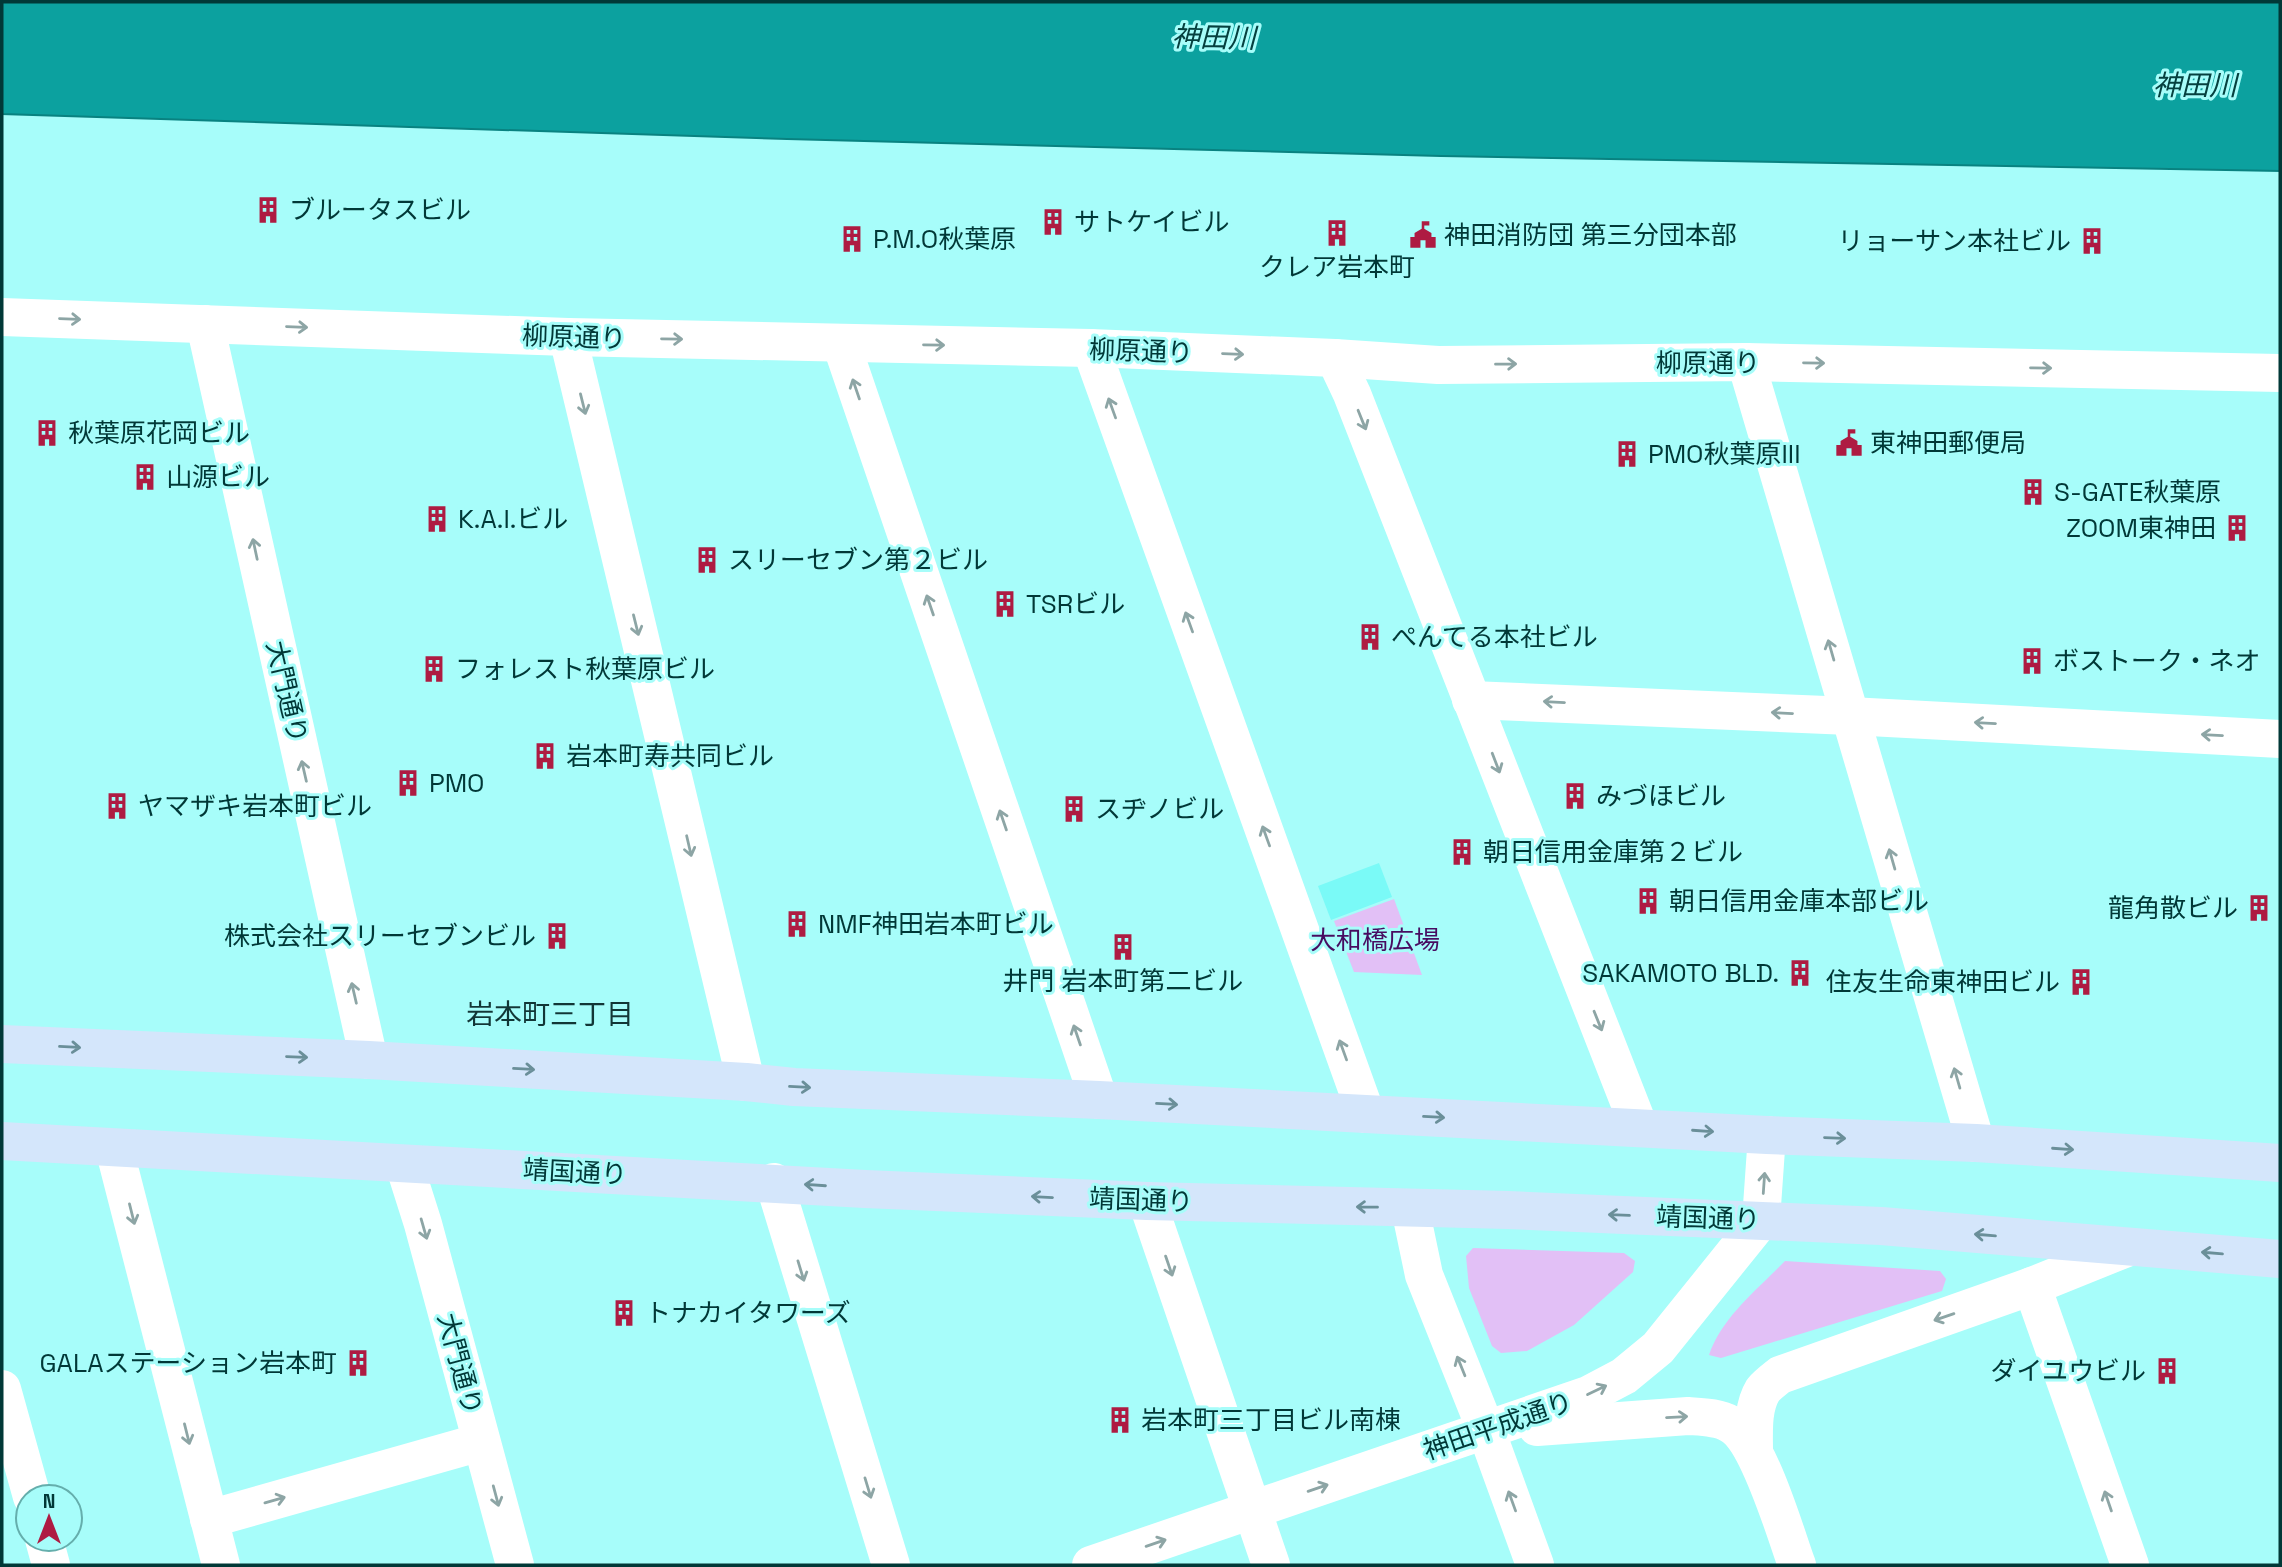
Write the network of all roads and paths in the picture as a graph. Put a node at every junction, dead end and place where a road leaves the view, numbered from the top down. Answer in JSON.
{"nodes":[{"id":1,"x":2,"y":317,"type":"edge"},
{"id":2,"x":205,"y":324,"type":"junction"},
{"id":3,"x":568,"y":337,"type":"junction"},
{"id":4,"x":841,"y":343,"type":"junction"},
{"id":5,"x":1091,"y":348,"type":"junction"},
{"id":6,"x":1335,"y":358,"type":"junction"},
{"id":7,"x":1746,"y":362,"type":"junction"},
{"id":8,"x":2280,"y":373,"type":"edge"},
{"id":9,"x":1471,"y":700,"type":"junction"},
{"id":10,"x":1850,"y":716,"type":"junction"},
{"id":11,"x":2280,"y":739,"type":"edge"},
{"id":12,"x":2,"y":1044,"type":"edge"},
{"id":13,"x":369,"y":1060,"type":"junction"},
{"id":14,"x":746,"y":1082,"type":"junction"},
{"id":15,"x":1099,"y":1100,"type":"junction"},
{"id":16,"x":1366,"y":1114,"type":"junction"},
{"id":17,"x":1639,"y":1127,"type":"junction"},
{"id":18,"x":1767,"y":1135,"type":"junction"},
{"id":19,"x":2,"y":1141,"type":"edge"},
{"id":20,"x":1976,"y":1143,"type":"junction"},
{"id":21,"x":114,"y":1148,"type":"junction"},
{"id":22,"x":2280,"y":1163,"type":"edge"},
{"id":23,"x":404,"y":1164,"type":"junction"},
{"id":24,"x":774,"y":1182,"type":"junction"},
{"id":25,"x":1147,"y":1201,"type":"junction"},
{"id":26,"x":1409,"y":1208,"type":"junction"},
{"id":27,"x":1761,"y":1220,"type":"junction"},
{"id":28,"x":2129,"y":1247,"type":"junction"},
{"id":29,"x":2280,"y":1259,"type":"edge"},
{"id":30,"x":2032,"y":1286,"type":"junction"},
{"id":31,"x":2,"y":1390,"type":"edge"},
{"id":32,"x":1486,"y":1430,"type":"junction"},
{"id":33,"x":481,"y":1442,"type":"junction"},
{"id":34,"x":1754,"y":1451,"type":"junction"},
{"id":35,"x":19,"y":1483,"type":"edge"},
{"id":36,"x":1253,"y":1510,"type":"junction"},
{"id":37,"x":209,"y":1519,"type":"junction"},
{"id":38,"x":221,"y":1565,"type":"edge"},
{"id":39,"x":514,"y":1565,"type":"edge"},
{"id":40,"x":891,"y":1565,"type":"edge"},
{"id":41,"x":1091,"y":1565,"type":"edge"},
{"id":42,"x":1271,"y":1565,"type":"edge"},
{"id":43,"x":1535,"y":1565,"type":"edge"},
{"id":44,"x":1797,"y":1565,"type":"edge"},
{"id":45,"x":2130,"y":1565,"type":"edge"}],
"edges":[{"from":1,"to":2,"type":"street","name":"柳原通り","one_way":true},
{"from":2,"to":3,"type":"street","name":"柳原通り","one_way":true},
{"from":13,"to":2,"type":"street","name":"大門通り","one_way":true},
{"from":3,"to":4,"type":"street","name":"柳原通り","one_way":true},
{"from":3,"to":14,"type":"street","one_way":true},
{"from":4,"to":5,"type":"street","name":"柳原通り","one_way":true},
{"from":15,"to":4,"type":"street","one_way":true},
{"from":5,"to":6,"type":"street","name":"柳原通り","one_way":true},
{"from":16,"to":5,"type":"street","one_way":true},
{"from":6,"to":7,"type":"street","name":"柳原通り","one_way":true},
{"from":6,"to":9,"type":"street","one_way":true},
{"from":7,"to":8,"type":"street","name":"柳原通り","one_way":true},
{"from":10,"to":7,"type":"street","one_way":true},
{"from":10,"to":9,"type":"street","one_way":true},
{"from":9,"to":17,"type":"street","one_way":true},
{"from":11,"to":10,"type":"street","one_way":true},
{"from":20,"to":10,"type":"street","one_way":true},
{"from":12,"to":13,"type":"main road","one_way":true},
{"from":13,"to":14,"type":"main road","one_way":true},
{"from":14,"to":15,"type":"main road","one_way":true},
{"from":15,"to":16,"type":"main road","one_way":true},
{"from":16,"to":17,"type":"main road","one_way":true},
{"from":17,"to":18,"type":"main road","one_way":true},
{"from":18,"to":20,"type":"main road","one_way":true},
{"from":27,"to":18,"type":"street","one_way":true},
{"from":19,"to":21,"type":"main road","name":"靖国通り"},
{"from":20,"to":22,"type":"main road","one_way":true},
{"from":21,"to":23,"type":"main road","name":"靖国通り"},
{"from":21,"to":37,"type":"street","one_way":true},
{"from":23,"to":24,"type":"main road","name":"靖国通り"},
{"from":23,"to":33,"type":"street","name":"大門通り","one_way":true},
{"from":25,"to":24,"type":"main road","name":"靖国通り","one_way":true},
{"from":24,"to":40,"type":"street","one_way":true},
{"from":26,"to":25,"type":"main road","name":"靖国通り","one_way":true},
{"from":25,"to":36,"type":"street","one_way":true},
{"from":27,"to":26,"type":"main road","name":"靖国通り","one_way":true},
{"from":32,"to":26,"type":"street","one_way":true},
{"from":28,"to":27,"type":"main road","name":"靖国通り","one_way":true},
{"from":32,"to":27,"type":"street","name":"神田平成通り","one_way":true},
{"from":29,"to":28,"type":"main road","name":"靖国通り","one_way":true},
{"from":28,"to":30,"type":"street"},
{"from":30,"to":34,"type":"street","one_way":true},
{"from":45,"to":30,"type":"street","one_way":true},
{"from":31,"to":35,"type":"street"},
{"from":32,"to":34,"type":"street","one_way":true},
{"from":36,"to":32,"type":"street","name":"神田平成通り","one_way":true},
{"from":43,"to":32,"type":"street","one_way":true},
{"from":37,"to":33,"type":"street","one_way":true},
{"from":33,"to":39,"type":"street","name":"大門通り","one_way":true},
{"from":34,"to":44,"type":"street"},
{"from":41,"to":36,"type":"street","name":"神田平成通り","one_way":true},
{"from":36,"to":42,"type":"street"},
{"from":37,"to":38,"type":"street"}]}
